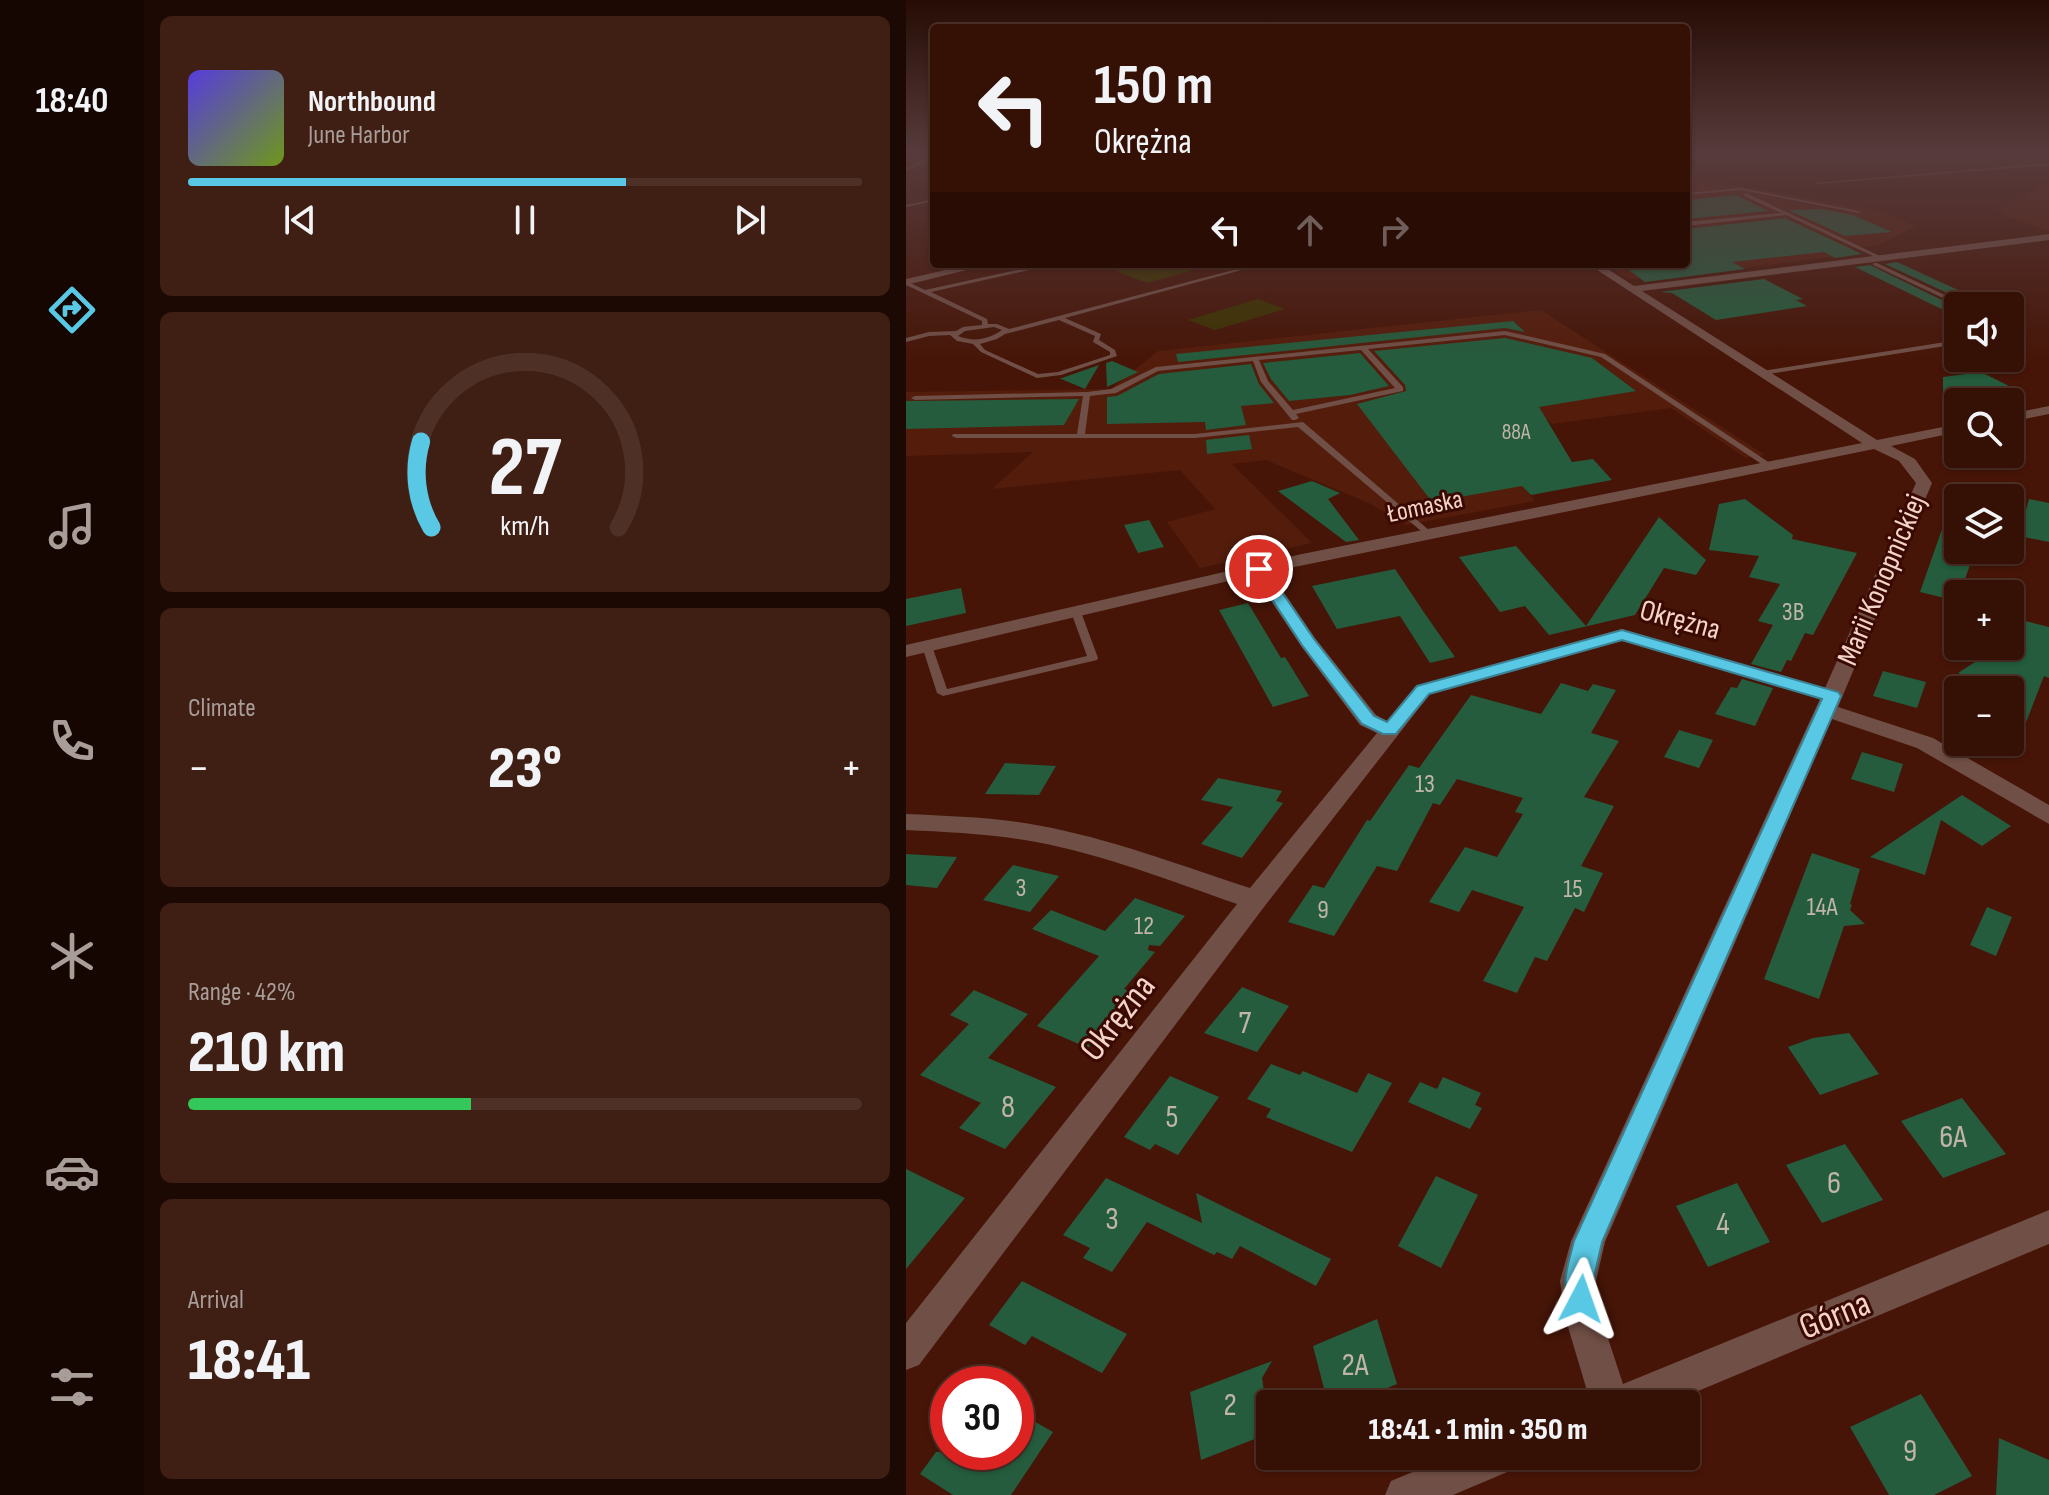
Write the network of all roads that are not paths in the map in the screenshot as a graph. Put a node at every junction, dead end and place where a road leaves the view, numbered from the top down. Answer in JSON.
{"nodes":[{"id":1,"x":1803,"y":222,"type":"edge"},
{"id":2,"x":2049,"y":237,"type":"edge"},
{"id":3,"x":1876,"y":260,"type":"junction"},
{"id":4,"x":969,"y":268,"type":"edge"},
{"id":5,"x":1035,"y":268,"type":"edge"},
{"id":6,"x":1599,"y":268,"type":"edge"},
{"id":7,"x":1239,"y":270,"type":"dead end"},
{"id":8,"x":906,"y":283,"type":"edge"},
{"id":9,"x":1632,"y":289,"type":"junction"},
{"id":10,"x":924,"y":292,"type":"junction"},
{"id":11,"x":1944,"y":295,"type":"edge"},
{"id":12,"x":1062,"y":319,"type":"junction"},
{"id":13,"x":985,"y":325,"type":"junction"},
{"id":14,"x":1005,"y":332,"type":"junction"},
{"id":15,"x":956,"y":333,"type":"junction"},
{"id":16,"x":906,"y":340,"type":"edge"},
{"id":17,"x":975,"y":342,"type":"junction"},
{"id":18,"x":1944,"y":344,"type":"edge"},
{"id":19,"x":1363,"y":348,"type":"junction"},
{"id":20,"x":1255,"y":358,"type":"junction"},
{"id":21,"x":1762,"y":373,"type":"junction"},
{"id":22,"x":1087,"y":394,"type":"junction"},
{"id":23,"x":915,"y":398,"type":"dead end"},
{"id":24,"x":2049,"y":410,"type":"edge"},
{"id":25,"x":1291,"y":413,"type":"junction"},
{"id":26,"x":2024,"y":415,"type":"edge"},
{"id":27,"x":1300,"y":424,"type":"junction"},
{"id":28,"x":1944,"y":431,"type":"edge"},
{"id":29,"x":956,"y":436,"type":"dead end"},
{"id":30,"x":1081,"y":436,"type":"junction"},
{"id":31,"x":1874,"y":444,"type":"junction"},
{"id":32,"x":1769,"y":465,"type":"junction"},
{"id":33,"x":1427,"y":533,"type":"junction"},
{"id":34,"x":1259,"y":569,"type":"junction"},
{"id":35,"x":1076,"y":612,"type":"junction"},
{"id":36,"x":927,"y":646,"type":"junction"},
{"id":37,"x":906,"y":651,"type":"edge"},
{"id":38,"x":1829,"y":703,"type":"junction"},
{"id":39,"x":1389,"y":730,"type":"junction"},
{"id":40,"x":2049,"y":816,"type":"edge"},
{"id":41,"x":906,"y":822,"type":"edge"},
{"id":42,"x":1255,"y":900,"type":"junction"},
{"id":43,"x":2049,"y":1227,"type":"edge"},
{"id":44,"x":906,"y":1352,"type":"edge"},
{"id":45,"x":1606,"y":1390,"type":"edge"},
{"id":46,"x":1655,"y":1390,"type":"edge"},
{"id":47,"x":1466,"y":1470,"type":"edge"},
{"id":48,"x":1417,"y":1492,"type":"edge"}],
"edges":[{"from":1,"to":3,"type":"lane"},
{"from":2,"to":3,"type":"street"},
{"from":3,"to":9,"type":"street"},
{"from":3,"to":11,"type":"lane"},
{"from":4,"to":8,"type":"street"},
{"from":5,"to":10,"type":"lane"},
{"from":6,"to":9,"type":"street"},
{"from":7,"to":12,"type":"lane"},
{"from":8,"to":10,"type":"lane"},
{"from":9,"to":21,"type":"street"},
{"from":10,"to":13,"type":"lane"},
{"from":12,"to":14,"type":"lane"},
{"from":12,"to":17,"type":"lane"},
{"from":13,"to":14,"type":"lane"},
{"from":13,"to":15,"type":"lane"},
{"from":14,"to":17,"type":"lane"},
{"from":15,"to":16,"type":"lane"},
{"from":15,"to":17,"type":"lane"},
{"from":18,"to":21,"type":"lane"},
{"from":19,"to":20,"type":"lane"},
{"from":19,"to":25,"type":"lane"},
{"from":19,"to":32,"type":"lane"},
{"from":20,"to":22,"type":"lane"},
{"from":20,"to":25,"type":"lane"},
{"from":21,"to":31,"type":"street"},
{"from":22,"to":23,"type":"lane"},
{"from":22,"to":30,"type":"lane"},
{"from":24,"to":26,"type":"street"},
{"from":25,"to":27,"type":"lane"},
{"from":27,"to":30,"type":"lane"},
{"from":27,"to":33,"type":"lane"},
{"from":28,"to":31,"type":"street","name":"Łomaska"},
{"from":29,"to":30,"type":"lane"},
{"from":31,"to":32,"type":"street","name":"Łomaska"},
{"from":31,"to":38,"type":"street","name":"Marii Konopnickiej"},
{"from":32,"to":33,"type":"street","name":"Łomaska"},
{"from":33,"to":34,"type":"street","name":"Łomaska"},
{"from":34,"to":35,"type":"street","name":"Łomaska"},
{"from":34,"to":39,"type":"street"},
{"from":35,"to":36,"type":"street","name":"Łomaska"},
{"from":35,"to":36,"type":"lane"},
{"from":36,"to":37,"type":"street","name":"Łomaska"},
{"from":38,"to":39,"type":"street","name":"Okrężna"},
{"from":38,"to":40,"type":"street","name":"Okrężna"},
{"from":38,"to":45,"type":"street","name":"Marii Konopnickiej"},
{"from":39,"to":42,"type":"street","name":"Okrężna"},
{"from":41,"to":42,"type":"street"},
{"from":42,"to":44,"type":"street","name":"Okrężna"},
{"from":43,"to":46,"type":"street","name":"Górna"},
{"from":47,"to":48,"type":"street"}]}
